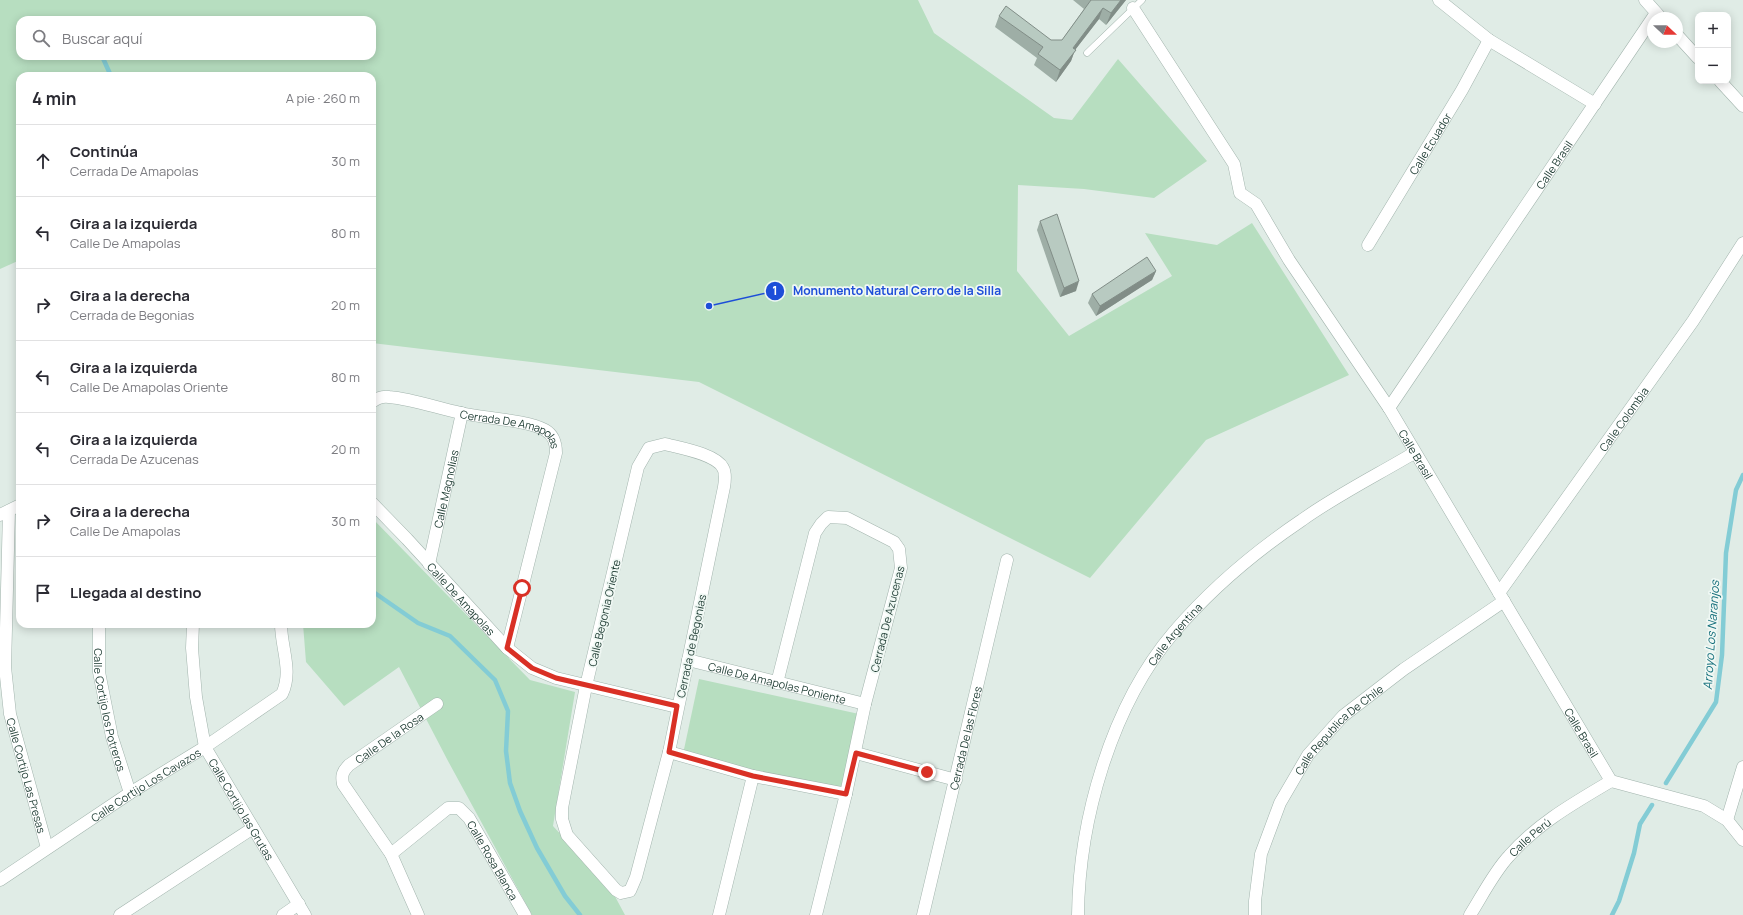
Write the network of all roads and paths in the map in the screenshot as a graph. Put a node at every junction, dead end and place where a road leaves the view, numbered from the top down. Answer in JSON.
{"nodes":[{"id":1,"x":1439,"y":0,"type":"edge"},
{"id":2,"x":1645,"y":0,"type":"edge"},
{"id":3,"x":1137,"y":4,"type":"edge"},
{"id":4,"x":1656,"y":12,"type":"edge"},
{"id":5,"x":1647,"y":31,"type":"edge"},
{"id":6,"x":1489,"y":40,"type":"junction"},
{"id":7,"x":1683,"y":42,"type":"edge"},
{"id":8,"x":1087,"y":53,"type":"dead end"},
{"id":9,"x":1695,"y":55,"type":"edge"},
{"id":10,"x":1723,"y":84,"type":"edge"},
{"id":11,"x":1594,"y":104,"type":"junction"},
{"id":12,"x":1743,"y":106,"type":"edge"},
{"id":13,"x":1743,"y":242,"type":"edge"},
{"id":14,"x":1368,"y":245,"type":"dead end"},
{"id":15,"x":376,"y":400,"type":"edge"},
{"id":16,"x":1389,"y":408,"type":"junction"},
{"id":17,"x":462,"y":413,"type":"junction"},
{"id":18,"x":1414,"y":453,"type":"junction"},
{"id":19,"x":724,"y":468,"type":"joint"},
{"id":20,"x":376,"y":508,"type":"edge"},
{"id":21,"x":10,"y":510,"type":"edge"},
{"id":22,"x":1007,"y":560,"type":"dead end"},
{"id":23,"x":429,"y":564,"type":"junction"},
{"id":24,"x":1502,"y":597,"type":"junction"},
{"id":25,"x":99,"y":628,"type":"edge"},
{"id":26,"x":192,"y":628,"type":"edge"},
{"id":27,"x":282,"y":628,"type":"edge"},
{"id":28,"x":507,"y":648,"type":"junction"},
{"id":29,"x":688,"y":660,"type":"junction"},
{"id":30,"x":777,"y":683,"type":"junction"},
{"id":31,"x":586,"y":686,"type":"junction"},
{"id":32,"x":437,"y":704,"type":"dead end"},
{"id":33,"x":866,"y":704,"type":"junction"},
{"id":34,"x":677,"y":706,"type":"junction"},
{"id":35,"x":205,"y":747,"type":"junction"},
{"id":36,"x":669,"y":752,"type":"junction"},
{"id":37,"x":856,"y":753,"type":"junction"},
{"id":38,"x":1743,"y":767,"type":"edge"},
{"id":39,"x":753,"y":776,"type":"junction"},
{"id":40,"x":956,"y":780,"type":"junction"},
{"id":41,"x":1611,"y":781,"type":"junction"},
{"id":42,"x":130,"y":793,"type":"junction"},
{"id":43,"x":846,"y":794,"type":"junction"},
{"id":44,"x":1727,"y":820,"type":"junction"},
{"id":45,"x":253,"y":828,"type":"junction"},
{"id":46,"x":1743,"y":840,"type":"edge"},
{"id":47,"x":47,"y":848,"type":"junction"},
{"id":48,"x":390,"y":854,"type":"junction"},
{"id":49,"x":0,"y":880,"type":"edge"},
{"id":50,"x":630,"y":891,"type":"joint"},
{"id":51,"x":299,"y":904,"type":"junction"},
{"id":52,"x":120,"y":915,"type":"edge"},
{"id":53,"x":283,"y":915,"type":"edge"},
{"id":54,"x":305,"y":915,"type":"edge"},
{"id":55,"x":418,"y":915,"type":"edge"},
{"id":56,"x":525,"y":915,"type":"edge"},
{"id":57,"x":719,"y":915,"type":"edge"},
{"id":58,"x":816,"y":915,"type":"edge"},
{"id":59,"x":923,"y":915,"type":"edge"},
{"id":60,"x":1078,"y":915,"type":"edge"},
{"id":61,"x":1255,"y":915,"type":"edge"},
{"id":62,"x":1470,"y":915,"type":"edge"}],
"edges":[{"from":1,"to":6,"type":"street"},
{"from":2,"to":4,"type":"street"},
{"from":3,"to":8,"type":"lane"},
{"from":3,"to":16,"type":"street"},
{"from":5,"to":11,"type":"street","name":"Calle Brasil"},
{"from":6,"to":11,"type":"street"},
{"from":6,"to":14,"type":"street","name":"Calle Ecuador"},
{"from":7,"to":9,"type":"street"},
{"from":10,"to":12,"type":"street"},
{"from":11,"to":16,"type":"street","name":"Calle Brasil"},
{"from":13,"to":24,"type":"street","name":"Calle Colombia"},
{"from":15,"to":17,"type":"street","name":"Cerrada De Amapolas"},
{"from":16,"to":18,"type":"street","name":"Calle Brasil"},
{"from":17,"to":23,"type":"street","name":"Calle Magnolias"},
{"from":17,"to":28,"type":"street","name":"Cerrada De Amapolas"},
{"from":18,"to":24,"type":"street","name":"Calle Brasil"},
{"from":18,"to":60,"type":"street","name":"Calle Argentina"},
{"from":19,"to":29,"type":"street","name":"Cerrada de Begonias"},
{"from":19,"to":31,"type":"street","name":"Calle Begonia Oriente"},
{"from":20,"to":23,"type":"street","name":"Calle De Amapolas"},
{"from":21,"to":47,"type":"street","name":"Calle Cortijo Las Presas"},
{"from":22,"to":40,"type":"street","name":"Cerrada De las Flores"},
{"from":23,"to":28,"type":"street","name":"Calle De Amapolas"},
{"from":24,"to":41,"type":"street","name":"Calle Brasil"},
{"from":24,"to":61,"type":"street","name":"Calle Republica De Chile"},
{"from":25,"to":42,"type":"street","name":"Calle Cortijo los Potreros"},
{"from":26,"to":35,"type":"street","name":"Calle Cortijo las Grutas"},
{"from":27,"to":35,"type":"street","name":"Calle Cortijo Los Cavazos"},
{"from":28,"to":31,"type":"street","name":"Calle De Amapolas"},
{"from":29,"to":30,"type":"street","name":"Calle De Amapolas Poniente"},
{"from":29,"to":34,"type":"street","name":"Cerrada de Begonias"},
{"from":30,"to":33,"type":"street","name":"Calle De Amapolas Poniente"},
{"from":30,"to":33,"type":"street","name":"Cerrada De Azucenas"},
{"from":31,"to":34,"type":"street","name":"Calle De Amapolas"},
{"from":31,"to":50,"type":"street","name":"Calle Begonia Oriente"},
{"from":32,"to":48,"type":"street","name":"Calle De la Rosa"},
{"from":33,"to":37,"type":"street","name":"Cerrada De Azucenas"},
{"from":34,"to":36,"type":"street","name":"Cerrada de Begonias"},
{"from":35,"to":42,"type":"street","name":"Calle Cortijo Los Cavazos"},
{"from":35,"to":45,"type":"street","name":"Calle Cortijo las Grutas"},
{"from":36,"to":39,"type":"street"},
{"from":36,"to":50,"type":"street","name":"Cerrada de Begonias"},
{"from":37,"to":40,"type":"street"},
{"from":37,"to":43,"type":"street","name":"Cerrada De Azucenas"},
{"from":38,"to":44,"type":"street"},
{"from":39,"to":43,"type":"street"},
{"from":39,"to":57,"type":"street"},
{"from":40,"to":59,"type":"street","name":"Cerrada De las Flores"},
{"from":41,"to":44,"type":"street"},
{"from":41,"to":62,"type":"street","name":"Calle Perú"},
{"from":42,"to":47,"type":"street","name":"Calle Cortijo Los Cavazos"},
{"from":43,"to":58,"type":"street","name":"Cerrada De Azucenas"},
{"from":44,"to":46,"type":"street"},
{"from":45,"to":51,"type":"street","name":"Calle Cortijo las Grutas"},
{"from":45,"to":52,"type":"street"},
{"from":47,"to":49,"type":"street","name":"Calle Cortijo Los Cavazos"},
{"from":48,"to":55,"type":"street"},
{"from":48,"to":56,"type":"street","name":"Calle Rosa Blanca"},
{"from":51,"to":53,"type":"street"},
{"from":51,"to":54,"type":"street","name":"Calle Cortijo las Grutas"}]}
